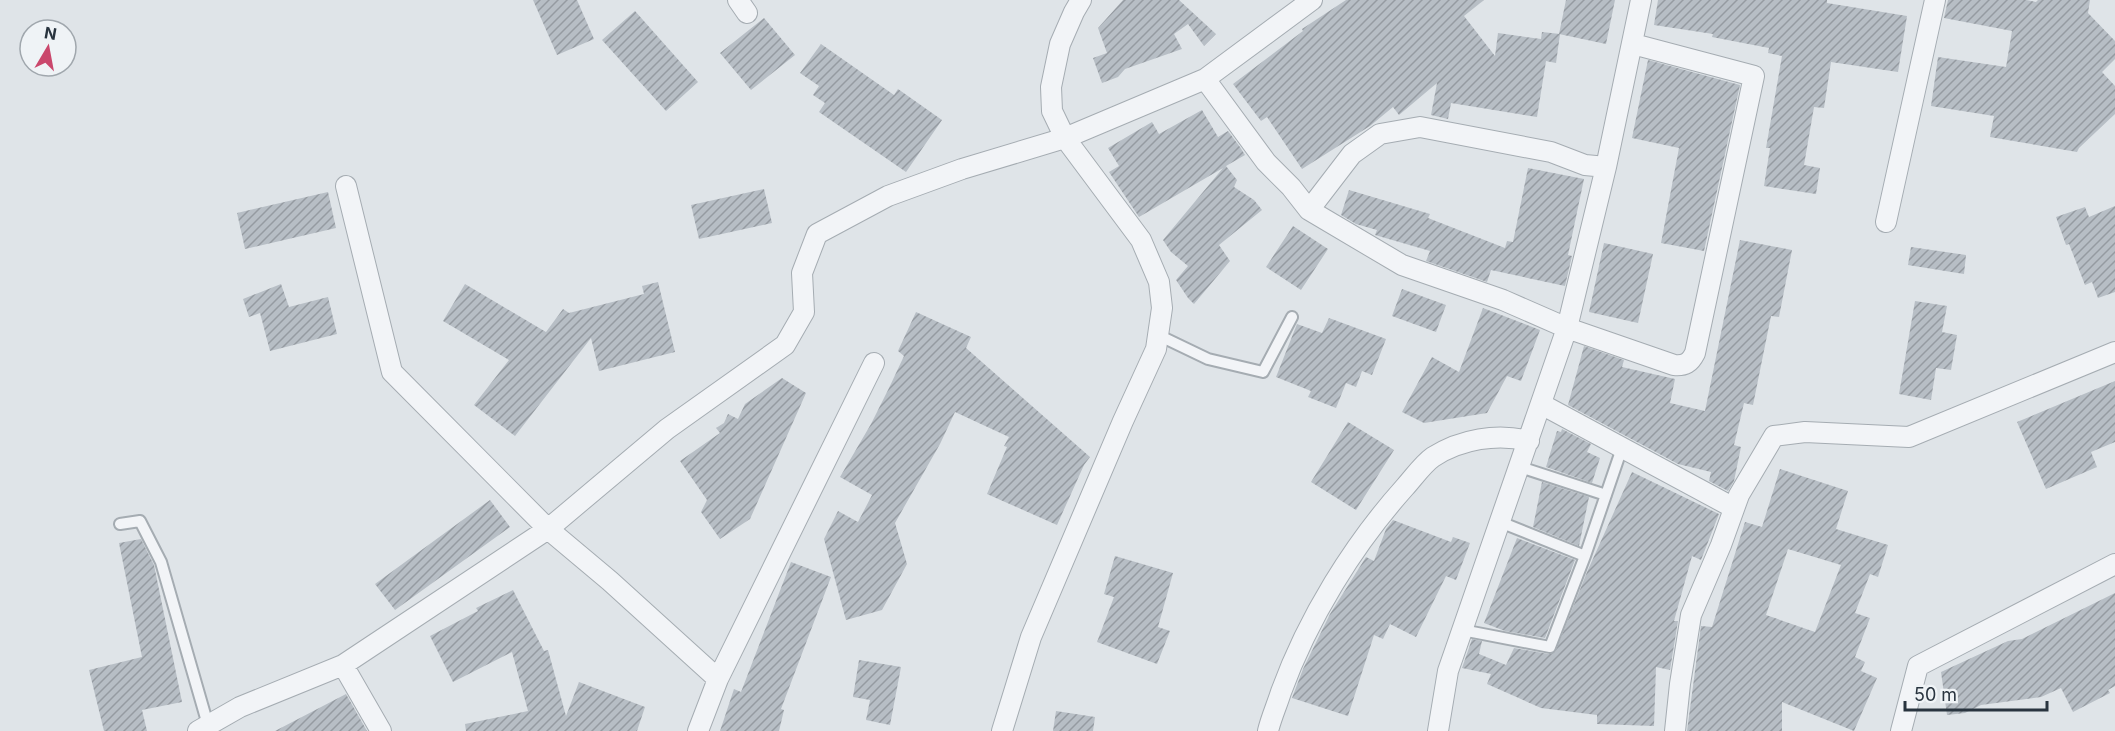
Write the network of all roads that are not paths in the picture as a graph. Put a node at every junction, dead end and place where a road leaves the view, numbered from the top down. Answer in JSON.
{"nodes":[{"id":1,"x":1081,"y":0,"type":"edge"},
{"id":2,"x":1312,"y":0,"type":"edge"},
{"id":3,"x":1641,"y":0,"type":"edge"},
{"id":4,"x":1935,"y":0,"type":"edge"},
{"id":5,"x":1633,"y":44,"type":"junction"},
{"id":6,"x":1205,"y":79,"type":"junction"},
{"id":7,"x":1065,"y":138,"type":"junction"},
{"id":8,"x":1606,"y":167,"type":"junction"},
{"id":9,"x":346,"y":186,"type":"dead end"},
{"id":10,"x":1309,"y":210,"type":"junction"},
{"id":11,"x":1886,"y":222,"type":"dead end"},
{"id":12,"x":1292,"y":317,"type":"dead end"},
{"id":13,"x":1567,"y":328,"type":"junction"},
{"id":14,"x":1158,"y":335,"type":"junction"},
{"id":15,"x":2115,"y":352,"type":"edge"},
{"id":16,"x":873,"y":363,"type":"dead end"},
{"id":17,"x":1542,"y":404,"type":"junction"},
{"id":18,"x":1529,"y":441,"type":"junction"},
{"id":19,"x":1622,"y":448,"type":"junction"},
{"id":20,"x":1520,"y":467,"type":"junction"},
{"id":21,"x":1606,"y":495,"type":"junction"},
{"id":22,"x":1734,"y":508,"type":"junction"},
{"id":23,"x":1500,"y":522,"type":"junction"},
{"id":24,"x":120,"y":524,"type":"dead end"},
{"id":25,"x":548,"y":529,"type":"junction"},
{"id":26,"x":1585,"y":555,"type":"junction"},
{"id":27,"x":2115,"y":564,"type":"edge"},
{"id":28,"x":1462,"y":630,"type":"junction"},
{"id":29,"x":343,"y":665,"type":"junction"},
{"id":30,"x":718,"y":679,"type":"junction"},
{"id":31,"x":203,"y":728,"type":"edge"},
{"id":32,"x":381,"y":731,"type":"edge"},
{"id":33,"x":698,"y":731,"type":"edge"},
{"id":34,"x":1002,"y":731,"type":"edge"},
{"id":35,"x":1269,"y":731,"type":"edge"},
{"id":36,"x":1438,"y":731,"type":"edge"},
{"id":37,"x":1675,"y":731,"type":"edge"},
{"id":38,"x":1901,"y":731,"type":"edge"}],
"edges":[{"from":1,"to":7,"type":"street"},
{"from":2,"to":6,"type":"street"},
{"from":3,"to":5,"type":"street"},
{"from":4,"to":11,"type":"street"},
{"from":5,"to":8,"type":"street"},
{"from":5,"to":13,"type":"street"},
{"from":6,"to":7,"type":"street"},
{"from":6,"to":10,"type":"street"},
{"from":7,"to":14,"type":"street"},
{"from":7,"to":25,"type":"street"},
{"from":8,"to":10,"type":"street"},
{"from":8,"to":13,"type":"street"},
{"from":9,"to":25,"type":"street"},
{"from":10,"to":13,"type":"street"},
{"from":12,"to":14,"type":"lane"},
{"from":13,"to":17,"type":"street"},
{"from":14,"to":34,"type":"street"},
{"from":15,"to":22,"type":"street"},
{"from":16,"to":30,"type":"street"},
{"from":17,"to":18,"type":"street"},
{"from":17,"to":19,"type":"street"},
{"from":18,"to":20,"type":"street"},
{"from":18,"to":35,"type":"street"},
{"from":19,"to":21,"type":"lane"},
{"from":19,"to":22,"type":"street"},
{"from":20,"to":21,"type":"lane"},
{"from":20,"to":23,"type":"street"},
{"from":21,"to":26,"type":"lane"},
{"from":22,"to":37,"type":"street"},
{"from":23,"to":26,"type":"lane"},
{"from":23,"to":28,"type":"street"},
{"from":24,"to":31,"type":"lane"},
{"from":25,"to":29,"type":"street"},
{"from":25,"to":30,"type":"street"},
{"from":26,"to":28,"type":"lane"},
{"from":27,"to":38,"type":"street"},
{"from":28,"to":36,"type":"street"},
{"from":29,"to":31,"type":"street"},
{"from":29,"to":32,"type":"street"},
{"from":30,"to":33,"type":"street"}]}
